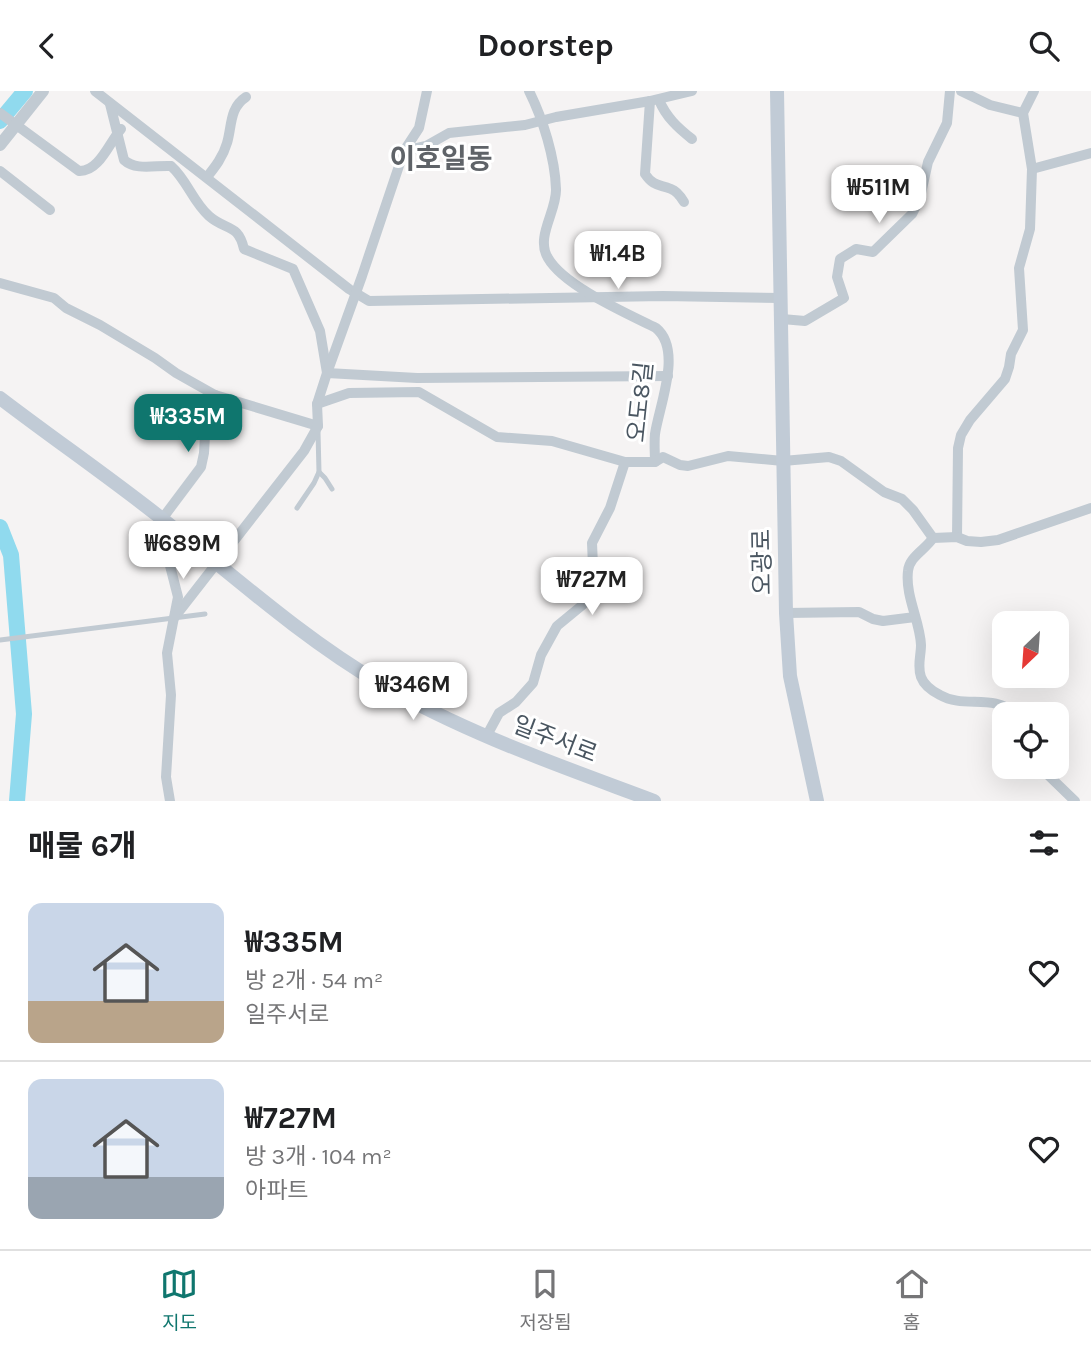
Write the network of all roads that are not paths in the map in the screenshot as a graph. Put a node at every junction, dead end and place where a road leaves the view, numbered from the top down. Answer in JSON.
{"nodes":[{"id":1,"x":43,"y":91,"type":"edge"},
{"id":2,"x":95,"y":91,"type":"edge"},
{"id":3,"x":427,"y":91,"type":"edge"},
{"id":4,"x":529,"y":91,"type":"edge"},
{"id":5,"x":692,"y":91,"type":"edge"},
{"id":6,"x":776,"y":91,"type":"edge"},
{"id":7,"x":950,"y":91,"type":"edge"},
{"id":8,"x":961,"y":91,"type":"edge"},
{"id":9,"x":1034,"y":91,"type":"edge"},
{"id":10,"x":246,"y":97,"type":"dead end"},
{"id":11,"x":655,"y":101,"type":"junction"},
{"id":12,"x":110,"y":104,"type":"junction"},
{"id":13,"x":1023,"y":113,"type":"junction"},
{"id":14,"x":8,"y":119,"type":"edge"},
{"id":15,"x":130,"y":119,"type":"junction"},
{"id":16,"x":541,"y":121,"type":"junction"},
{"id":17,"x":118,"y":132,"type":"junction"},
{"id":18,"x":692,"y":139,"type":"dead end"},
{"id":19,"x":0,"y":145,"type":"edge"},
{"id":20,"x":404,"y":151,"type":"junction"},
{"id":21,"x":1091,"y":153,"type":"edge"},
{"id":22,"x":180,"y":157,"type":"junction"},
{"id":23,"x":173,"y":168,"type":"junction"},
{"id":24,"x":1032,"y":169,"type":"junction"},
{"id":25,"x":0,"y":171,"type":"edge"},
{"id":26,"x":207,"y":177,"type":"junction"},
{"id":27,"x":684,"y":202,"type":"dead end"},
{"id":28,"x":50,"y":210,"type":"dead end"},
{"id":29,"x":0,"y":283,"type":"edge"},
{"id":30,"x":356,"y":294,"type":"junction"},
{"id":31,"x":599,"y":298,"type":"junction"},
{"id":32,"x":781,"y":298,"type":"junction"},
{"id":33,"x":782,"y":319,"type":"junction"},
{"id":34,"x":327,"y":373,"type":"junction"},
{"id":35,"x":668,"y":376,"type":"junction"},
{"id":36,"x":215,"y":395,"type":"junction"},
{"id":37,"x":0,"y":398,"type":"edge"},
{"id":38,"x":317,"y":404,"type":"junction"},
{"id":39,"x":318,"y":426,"type":"junction"},
{"id":40,"x":783,"y":460,"type":"junction"},
{"id":41,"x":655,"y":462,"type":"junction"},
{"id":42,"x":625,"y":463,"type":"junction"},
{"id":43,"x":319,"y":472,"type":"junction"},
{"id":44,"x":332,"y":489,"type":"dead end"},
{"id":45,"x":297,"y":508,"type":"dead end"},
{"id":46,"x":1091,"y":508,"type":"edge"},
{"id":47,"x":162,"y":519,"type":"junction"},
{"id":48,"x":957,"y":537,"type":"junction"},
{"id":49,"x":933,"y":538,"type":"junction"},
{"id":50,"x":217,"y":563,"type":"junction"},
{"id":51,"x":786,"y":613,"type":"junction"},
{"id":52,"x":205,"y":614,"type":"dead end"},
{"id":53,"x":915,"y":617,"type":"junction"},
{"id":54,"x":174,"y":618,"type":"junction"},
{"id":55,"x":2,"y":640,"type":"edge"},
{"id":56,"x":997,"y":702,"type":"edge"},
{"id":57,"x":486,"y":737,"type":"junction"},
{"id":58,"x":1052,"y":779,"type":"edge"},
{"id":59,"x":170,"y":801,"type":"edge"},
{"id":60,"x":654,"y":801,"type":"edge"},
{"id":61,"x":817,"y":801,"type":"edge"},
{"id":62,"x":1074,"y":801,"type":"edge"}],
"edges":[{"from":1,"to":14,"type":"street"},
{"from":2,"to":12,"type":"street"},
{"from":3,"to":20,"type":"street"},
{"from":4,"to":16,"type":"street","name":"오도8길"},
{"from":5,"to":11,"type":"street"},
{"from":6,"to":32,"type":"main road","name":"오광로"},
{"from":7,"to":33,"type":"street"},
{"from":8,"to":13,"type":"street"},
{"from":9,"to":13,"type":"street"},
{"from":10,"to":26,"type":"street"},
{"from":11,"to":16,"type":"street"},
{"from":11,"to":18,"type":"street"},
{"from":11,"to":27,"type":"street"},
{"from":12,"to":15,"type":"street"},
{"from":12,"to":17,"type":"street"},
{"from":13,"to":24,"type":"street"},
{"from":14,"to":17,"type":"street"},
{"from":14,"to":19,"type":"street"},
{"from":15,"to":17,"type":"street"},
{"from":15,"to":22,"type":"street"},
{"from":16,"to":20,"type":"street"},
{"from":16,"to":31,"type":"street","name":"오도8길"},
{"from":17,"to":23,"type":"street"},
{"from":20,"to":30,"type":"street"},
{"from":21,"to":24,"type":"street"},
{"from":22,"to":23,"type":"street"},
{"from":22,"to":26,"type":"street"},
{"from":23,"to":34,"type":"street"},
{"from":24,"to":48,"type":"street"},
{"from":25,"to":28,"type":"street"},
{"from":26,"to":30,"type":"street"},
{"from":29,"to":36,"type":"street"},
{"from":30,"to":31,"type":"street"},
{"from":30,"to":34,"type":"street"},
{"from":31,"to":32,"type":"street"},
{"from":31,"to":35,"type":"street","name":"오도8길"},
{"from":32,"to":33,"type":"main road","name":"오광로"},
{"from":33,"to":40,"type":"main road","name":"오광로"},
{"from":34,"to":35,"type":"street"},
{"from":34,"to":38,"type":"street"},
{"from":35,"to":41,"type":"street","name":"오도8길"},
{"from":36,"to":39,"type":"street"},
{"from":36,"to":47,"type":"street"},
{"from":37,"to":47,"type":"main road","name":"일주서로"},
{"from":38,"to":39,"type":"street"},
{"from":38,"to":42,"type":"street"},
{"from":39,"to":43,"type":"lane"},
{"from":39,"to":50,"type":"street"},
{"from":40,"to":41,"type":"street"},
{"from":40,"to":49,"type":"street"},
{"from":40,"to":51,"type":"main road","name":"오광로"},
{"from":41,"to":42,"type":"street"},
{"from":42,"to":57,"type":"street"},
{"from":43,"to":44,"type":"lane"},
{"from":43,"to":45,"type":"lane"},
{"from":46,"to":48,"type":"street"},
{"from":47,"to":50,"type":"main road","name":"일주서로"},
{"from":47,"to":54,"type":"street"},
{"from":48,"to":49,"type":"street"},
{"from":49,"to":53,"type":"street"},
{"from":50,"to":54,"type":"street"},
{"from":50,"to":57,"type":"main road","name":"일주서로"},
{"from":51,"to":53,"type":"street"},
{"from":51,"to":61,"type":"main road","name":"오광로"},
{"from":52,"to":54,"type":"lane"},
{"from":53,"to":56,"type":"street"},
{"from":54,"to":55,"type":"lane"},
{"from":54,"to":59,"type":"street"},
{"from":57,"to":60,"type":"main road","name":"일주서로"},
{"from":58,"to":62,"type":"street"}]}
